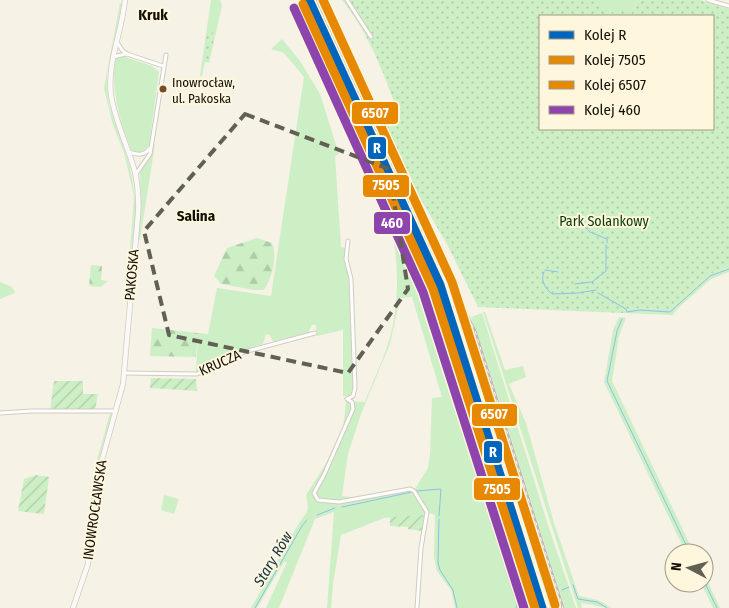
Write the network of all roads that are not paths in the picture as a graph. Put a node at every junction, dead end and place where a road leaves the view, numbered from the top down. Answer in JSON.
{"nodes":[{"id":1,"x":126,"y":0,"type":"edge"},
{"id":2,"x":347,"y":0,"type":"edge"},
{"id":3,"x":708,"y":0,"type":"edge"},
{"id":4,"x":729,"y":6,"type":"edge"},
{"id":5,"x":371,"y":37,"type":"dead end"},
{"id":6,"x":117,"y":41,"type":"junction"},
{"id":7,"x":127,"y":54,"type":"junction"},
{"id":8,"x":166,"y":55,"type":"dead end"},
{"id":9,"x":113,"y":57,"type":"junction"},
{"id":10,"x":163,"y":66,"type":"junction"},
{"id":11,"x":151,"y":144,"type":"junction"},
{"id":12,"x":128,"y":152,"type":"junction"},
{"id":13,"x":136,"y":174,"type":"junction"},
{"id":14,"x":348,"y":241,"type":"dead end"},
{"id":15,"x":314,"y":333,"type":"dead end"},
{"id":16,"x":124,"y":373,"type":"junction"},
{"id":17,"x":116,"y":411,"type":"junction"},
{"id":18,"x":0,"y":413,"type":"edge"},
{"id":19,"x":73,"y":608,"type":"edge"},
{"id":20,"x":417,"y":608,"type":"edge"}],
"edges":[{"from":1,"to":6,"type":"main road","name":"PAKOSKA"},
{"from":2,"to":5,"type":"street"},
{"from":3,"to":4,"type":"street"},
{"from":6,"to":7,"type":"street"},
{"from":6,"to":9,"type":"main road","name":"PAKOSKA"},
{"from":7,"to":9,"type":"street"},
{"from":7,"to":10,"type":"street"},
{"from":8,"to":10,"type":"street"},
{"from":9,"to":12,"type":"main road","name":"PAKOSKA"},
{"from":10,"to":11,"type":"street"},
{"from":11,"to":12,"type":"street"},
{"from":11,"to":13,"type":"street"},
{"from":12,"to":13,"type":"main road","name":"PAKOSKA"},
{"from":13,"to":16,"type":"main road","name":"PAKOSKA"},
{"from":14,"to":20,"type":"street"},
{"from":15,"to":16,"type":"street","name":"KRUCZA"},
{"from":16,"to":17,"type":"main road","name":"PAKOSKA"},
{"from":17,"to":18,"type":"street"},
{"from":17,"to":19,"type":"main road","name":"INOWROCŁAWSKA"}]}
